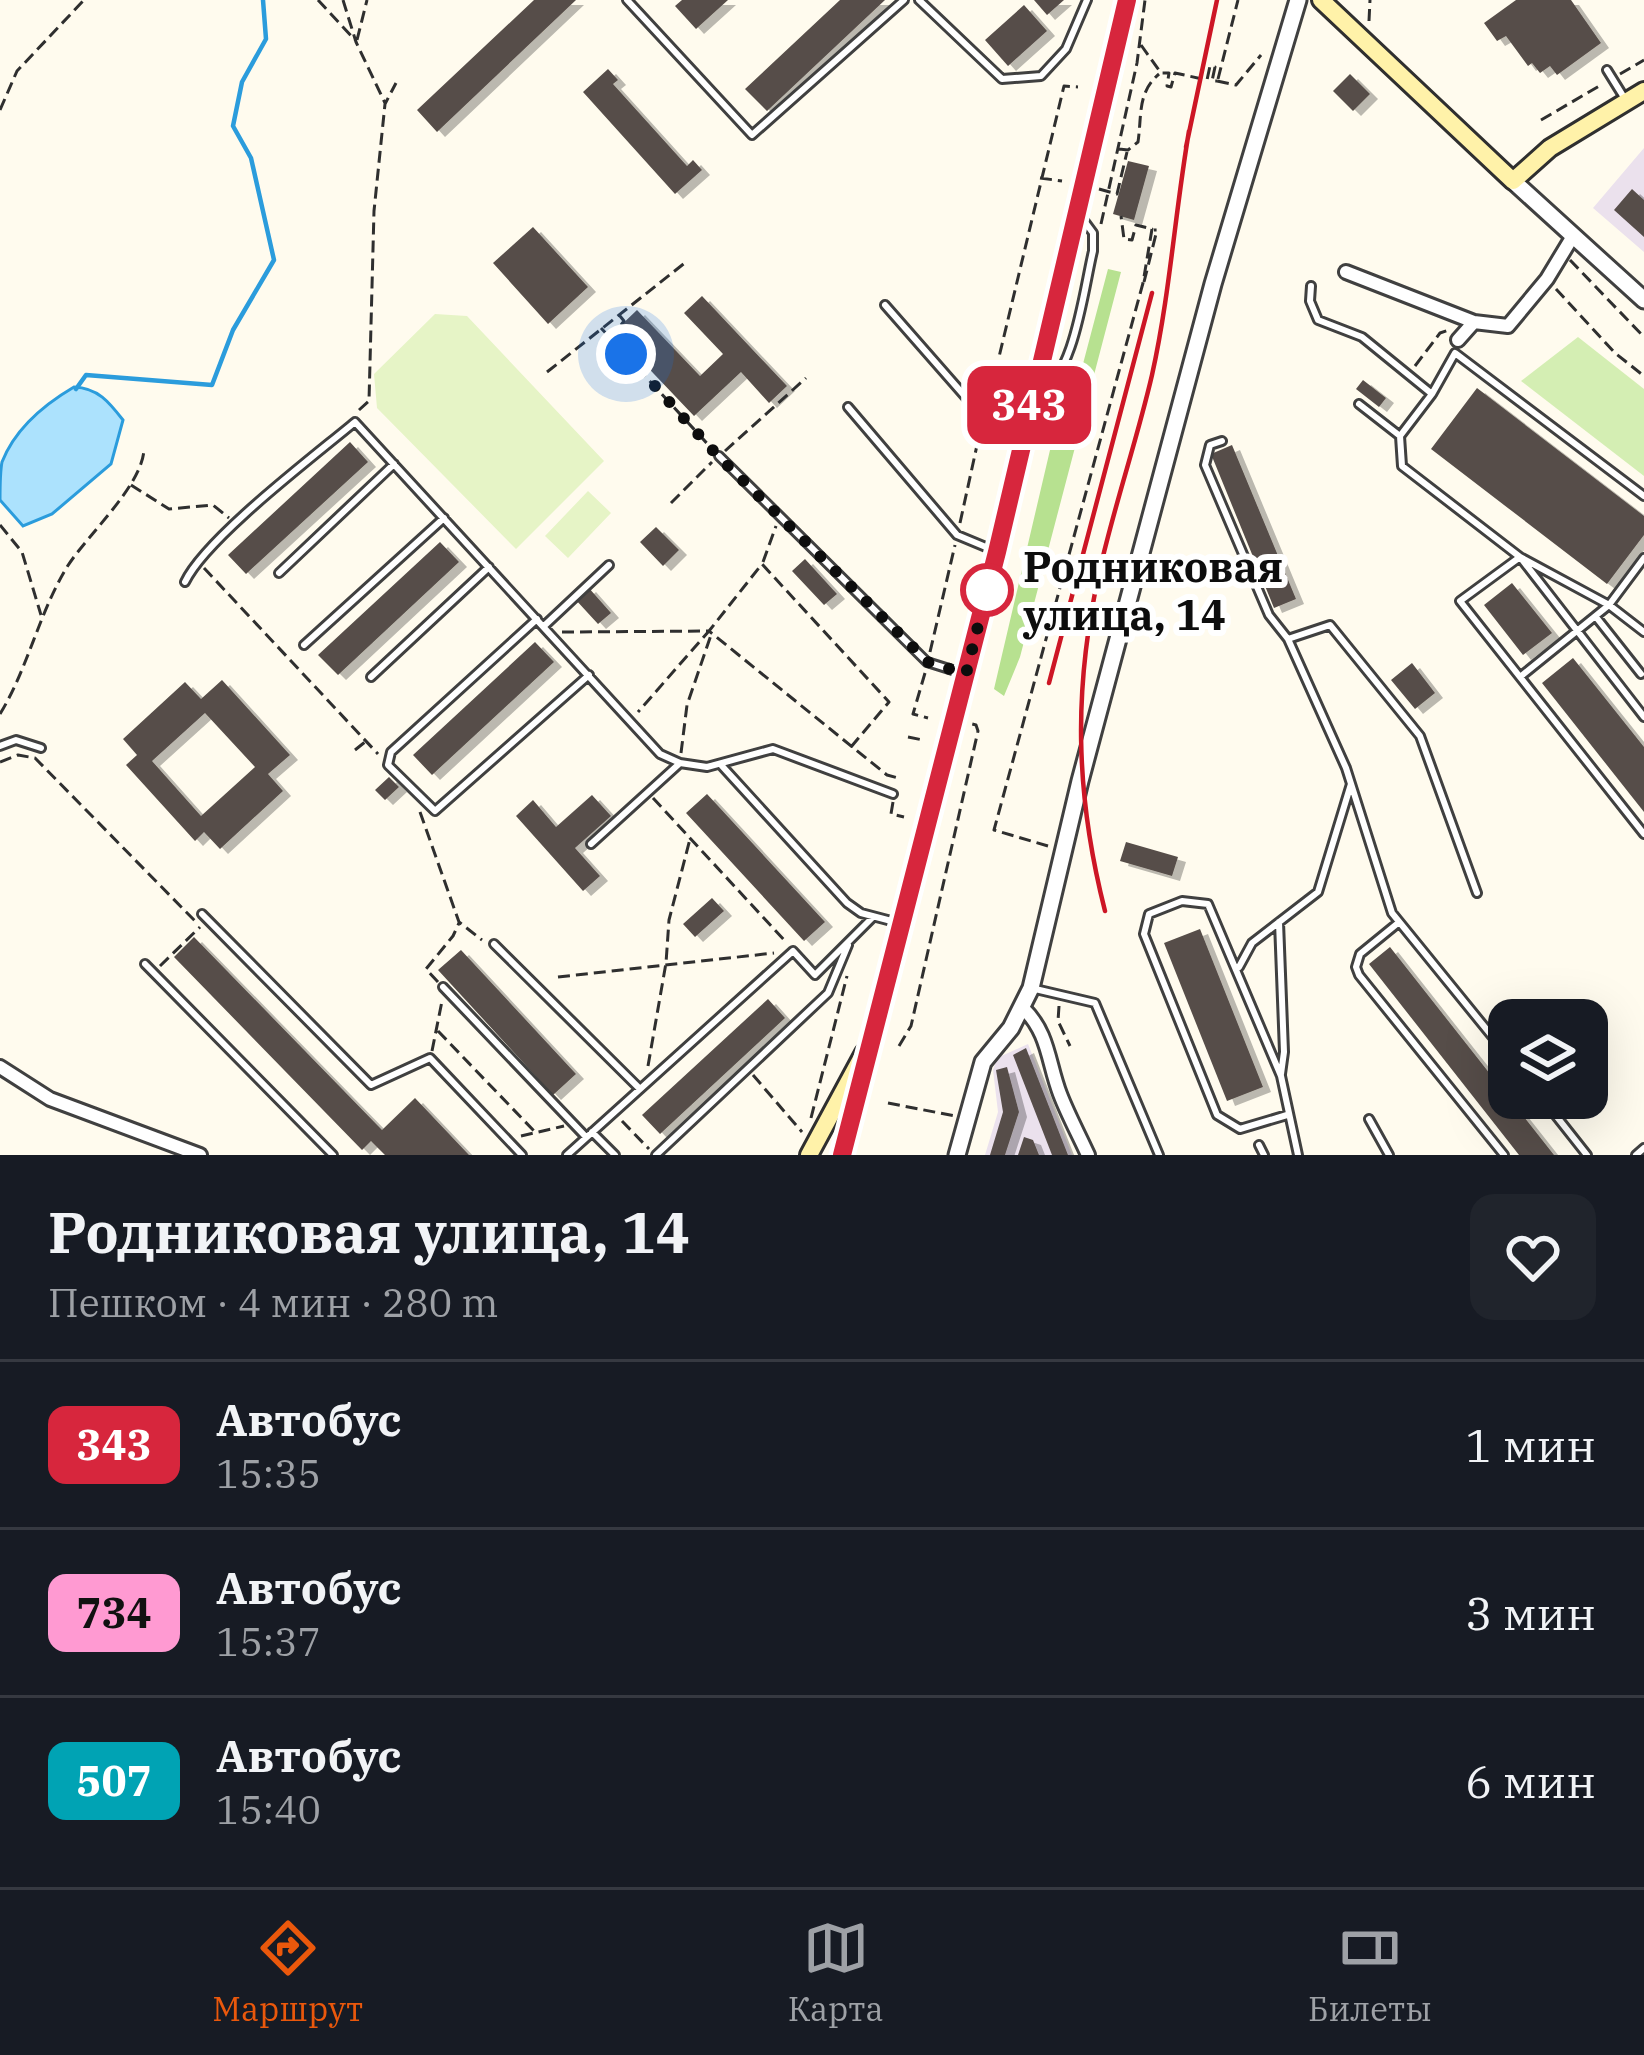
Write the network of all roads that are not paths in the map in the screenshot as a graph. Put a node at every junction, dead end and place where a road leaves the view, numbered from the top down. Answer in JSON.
{"nodes":[{"id":1,"x":627,"y":0,"type":"edge"},
{"id":2,"x":904,"y":0,"type":"edge"},
{"id":3,"x":919,"y":0,"type":"edge"},
{"id":4,"x":1087,"y":0,"type":"edge"},
{"id":5,"x":1127,"y":0,"type":"edge"},
{"id":6,"x":1298,"y":0,"type":"edge"},
{"id":7,"x":1321,"y":0,"type":"edge"},
{"id":8,"x":1607,"y":70,"type":"dead end"},
{"id":9,"x":1644,"y":91,"type":"edge"},
{"id":10,"x":1627,"y":102,"type":"junction"},
{"id":11,"x":1513,"y":181,"type":"junction"},
{"id":12,"x":1076,"y":208,"type":"junction"},
{"id":13,"x":1573,"y":236,"type":"junction"},
{"id":14,"x":1346,"y":272,"type":"dead end"},
{"id":15,"x":1311,"y":286,"type":"dead end"},
{"id":16,"x":1644,"y":299,"type":"edge"},
{"id":17,"x":886,"y":305,"type":"dead end"},
{"id":18,"x":1474,"y":322,"type":"junction"},
{"id":19,"x":1456,"y":347,"type":"junction"},
{"id":20,"x":1432,"y":394,"type":"junction"},
{"id":21,"x":1029,"y":403,"type":"junction"},
{"id":22,"x":1359,"y":404,"type":"dead end"},
{"id":23,"x":848,"y":406,"type":"dead end"},
{"id":24,"x":1023,"y":428,"type":"junction"},
{"id":25,"x":1400,"y":436,"type":"junction"},
{"id":26,"x":1222,"y":441,"type":"dead end"},
{"id":27,"x":718,"y":456,"type":"road end"},
{"id":28,"x":394,"y":464,"type":"junction"},
{"id":29,"x":1644,"y":496,"type":"edge"},
{"id":30,"x":444,"y":518,"type":"junction"},
{"id":31,"x":997,"y":552,"type":"junction"},
{"id":32,"x":1520,"y":556,"type":"junction"},
{"id":33,"x":1644,"y":558,"type":"edge"},
{"id":34,"x":609,"y":565,"type":"dead end"},
{"id":35,"x":489,"y":567,"type":"junction"},
{"id":36,"x":280,"y":573,"type":"dead end"},
{"id":37,"x":185,"y":582,"type":"dead end"},
{"id":38,"x":1610,"y":605,"type":"junction"},
{"id":39,"x":1596,"y":617,"type":"junction"},
{"id":40,"x":540,"y":622,"type":"junction"},
{"id":41,"x":1578,"y":632,"type":"junction"},
{"id":42,"x":1644,"y":632,"type":"edge"},
{"id":43,"x":1288,"y":639,"type":"junction"},
{"id":44,"x":304,"y":645,"type":"dead end"},
{"id":45,"x":589,"y":674,"type":"junction"},
{"id":46,"x":966,"y":674,"type":"junction"},
{"id":47,"x":1641,"y":674,"type":"edge"},
{"id":48,"x":371,"y":677,"type":"dead end"},
{"id":49,"x":1520,"y":677,"type":"junction"},
{"id":50,"x":1644,"y":717,"type":"edge"},
{"id":51,"x":0,"y":746,"type":"edge"},
{"id":52,"x":41,"y":748,"type":"dead end"},
{"id":53,"x":680,"y":763,"type":"junction"},
{"id":54,"x":722,"y":766,"type":"junction"},
{"id":55,"x":1351,"y":784,"type":"junction"},
{"id":56,"x":892,"y":794,"type":"road end"},
{"id":57,"x":1644,"y":834,"type":"edge"},
{"id":58,"x":591,"y":844,"type":"dead end"},
{"id":59,"x":1477,"y":893,"type":"dead end"},
{"id":60,"x":202,"y":914,"type":"dead end"},
{"id":61,"x":873,"y":917,"type":"junction"},
{"id":62,"x":1279,"y":922,"type":"junction"},
{"id":63,"x":1398,"y":923,"type":"junction"},
{"id":64,"x":904,"y":925,"type":"junction"},
{"id":65,"x":849,"y":941,"type":"junction"},
{"id":66,"x":494,"y":944,"type":"road end"},
{"id":67,"x":145,"y":964,"type":"dead end"},
{"id":68,"x":1238,"y":970,"type":"junction"},
{"id":69,"x":443,"y":987,"type":"road end"},
{"id":70,"x":1031,"y":988,"type":"junction"},
{"id":71,"x":1023,"y":1008,"type":"junction"},
{"id":72,"x":1488,"y":1031,"type":"edge"},
{"id":73,"x":874,"y":1036,"type":"junction"},
{"id":74,"x":0,"y":1067,"type":"edge"},
{"id":75,"x":1281,"y":1076,"type":"junction"},
{"id":76,"x":640,"y":1089,"type":"junction"},
{"id":77,"x":1287,"y":1115,"type":"junction"},
{"id":78,"x":1369,"y":1119,"type":"dead end"},
{"id":79,"x":1559,"y":1119,"type":"edge"},
{"id":80,"x":589,"y":1135,"type":"junction"},
{"id":81,"x":1259,"y":1145,"type":"dead end"},
{"id":82,"x":1644,"y":1148,"type":"edge"},
{"id":83,"x":200,"y":1155,"type":"edge"},
{"id":84,"x":333,"y":1155,"type":"edge"},
{"id":85,"x":522,"y":1155,"type":"edge"},
{"id":86,"x":567,"y":1155,"type":"edge"},
{"id":87,"x":615,"y":1155,"type":"edge"},
{"id":88,"x":655,"y":1155,"type":"edge"},
{"id":89,"x":809,"y":1155,"type":"edge"},
{"id":90,"x":842,"y":1155,"type":"edge"},
{"id":91,"x":957,"y":1155,"type":"edge"},
{"id":92,"x":1088,"y":1155,"type":"edge"},
{"id":93,"x":1159,"y":1155,"type":"edge"},
{"id":94,"x":1264,"y":1155,"type":"edge"},
{"id":95,"x":1298,"y":1155,"type":"edge"},
{"id":96,"x":1389,"y":1155,"type":"edge"},
{"id":97,"x":1504,"y":1155,"type":"edge"},
{"id":98,"x":1587,"y":1155,"type":"edge"},
{"id":99,"x":1636,"y":1155,"type":"edge"}],
"edges":[{"from":1,"to":2,"type":"lane"},
{"from":3,"to":4,"type":"lane"},
{"from":5,"to":12,"type":"main road"},
{"from":6,"to":70,"type":"street"},
{"from":7,"to":11,"type":"main road"},
{"from":8,"to":10,"type":"lane"},
{"from":9,"to":10,"type":"main road"},
{"from":10,"to":11,"type":"main road"},
{"from":11,"to":13,"type":"street"},
{"from":12,"to":21,"type":"main road"},
{"from":12,"to":21,"type":"lane"},
{"from":13,"to":16,"type":"street"},
{"from":13,"to":18,"type":"street"},
{"from":14,"to":18,"type":"street"},
{"from":15,"to":20,"type":"lane"},
{"from":17,"to":24,"type":"lane"},
{"from":18,"to":19,"type":"street"},
{"from":19,"to":20,"type":"lane"},
{"from":19,"to":29,"type":"lane"},
{"from":20,"to":25,"type":"lane"},
{"from":21,"to":24,"type":"main road"},
{"from":22,"to":25,"type":"lane"},
{"from":23,"to":31,"type":"lane"},
{"from":24,"to":31,"type":"main road"},
{"from":25,"to":32,"type":"lane"},
{"from":26,"to":43,"type":"lane"},
{"from":27,"to":46,"type":"lane"},
{"from":28,"to":30,"type":"lane"},
{"from":28,"to":36,"type":"lane"},
{"from":28,"to":37,"type":"lane"},
{"from":30,"to":35,"type":"lane"},
{"from":30,"to":44,"type":"lane"},
{"from":31,"to":46,"type":"main road"},
{"from":32,"to":38,"type":"lane"},
{"from":32,"to":41,"type":"lane"},
{"from":32,"to":49,"type":"lane"},
{"from":33,"to":38,"type":"lane"},
{"from":34,"to":40,"type":"lane"},
{"from":35,"to":40,"type":"lane"},
{"from":35,"to":48,"type":"lane"},
{"from":38,"to":39,"type":"lane"},
{"from":38,"to":42,"type":"lane"},
{"from":39,"to":41,"type":"lane"},
{"from":39,"to":47,"type":"lane"},
{"from":40,"to":45,"type":"lane"},
{"from":40,"to":45,"type":"lane"},
{"from":41,"to":49,"type":"lane"},
{"from":41,"to":50,"type":"lane"},
{"from":43,"to":55,"type":"lane"},
{"from":43,"to":59,"type":"lane"},
{"from":45,"to":53,"type":"lane"},
{"from":46,"to":64,"type":"main road"},
{"from":49,"to":57,"type":"lane"},
{"from":51,"to":52,"type":"lane"},
{"from":53,"to":54,"type":"lane"},
{"from":53,"to":58,"type":"lane"},
{"from":54,"to":56,"type":"lane"},
{"from":54,"to":61,"type":"lane"},
{"from":55,"to":62,"type":"lane"},
{"from":55,"to":63,"type":"lane"},
{"from":60,"to":85,"type":"lane"},
{"from":61,"to":64,"type":"lane"},
{"from":61,"to":65,"type":"lane"},
{"from":62,"to":68,"type":"lane"},
{"from":62,"to":75,"type":"lane"},
{"from":63,"to":72,"type":"lane"},
{"from":63,"to":97,"type":"lane"},
{"from":64,"to":73,"type":"main road"},
{"from":65,"to":76,"type":"lane"},
{"from":65,"to":88,"type":"lane"},
{"from":66,"to":76,"type":"lane"},
{"from":67,"to":84,"type":"lane"},
{"from":68,"to":75,"type":"lane"},
{"from":68,"to":77,"type":"lane"},
{"from":69,"to":80,"type":"lane"},
{"from":70,"to":71,"type":"street"},
{"from":70,"to":93,"type":"lane"},
{"from":71,"to":91,"type":"street"},
{"from":71,"to":92,"type":"street"},
{"from":73,"to":89,"type":"main road"},
{"from":73,"to":90,"type":"main road"},
{"from":74,"to":83,"type":"street"},
{"from":75,"to":77,"type":"lane"},
{"from":76,"to":80,"type":"lane"},
{"from":77,"to":95,"type":"lane"},
{"from":78,"to":96,"type":"lane"},
{"from":79,"to":98,"type":"lane"},
{"from":80,"to":86,"type":"lane"},
{"from":80,"to":87,"type":"lane"},
{"from":81,"to":94,"type":"lane"},
{"from":82,"to":99,"type":"lane"}]}
